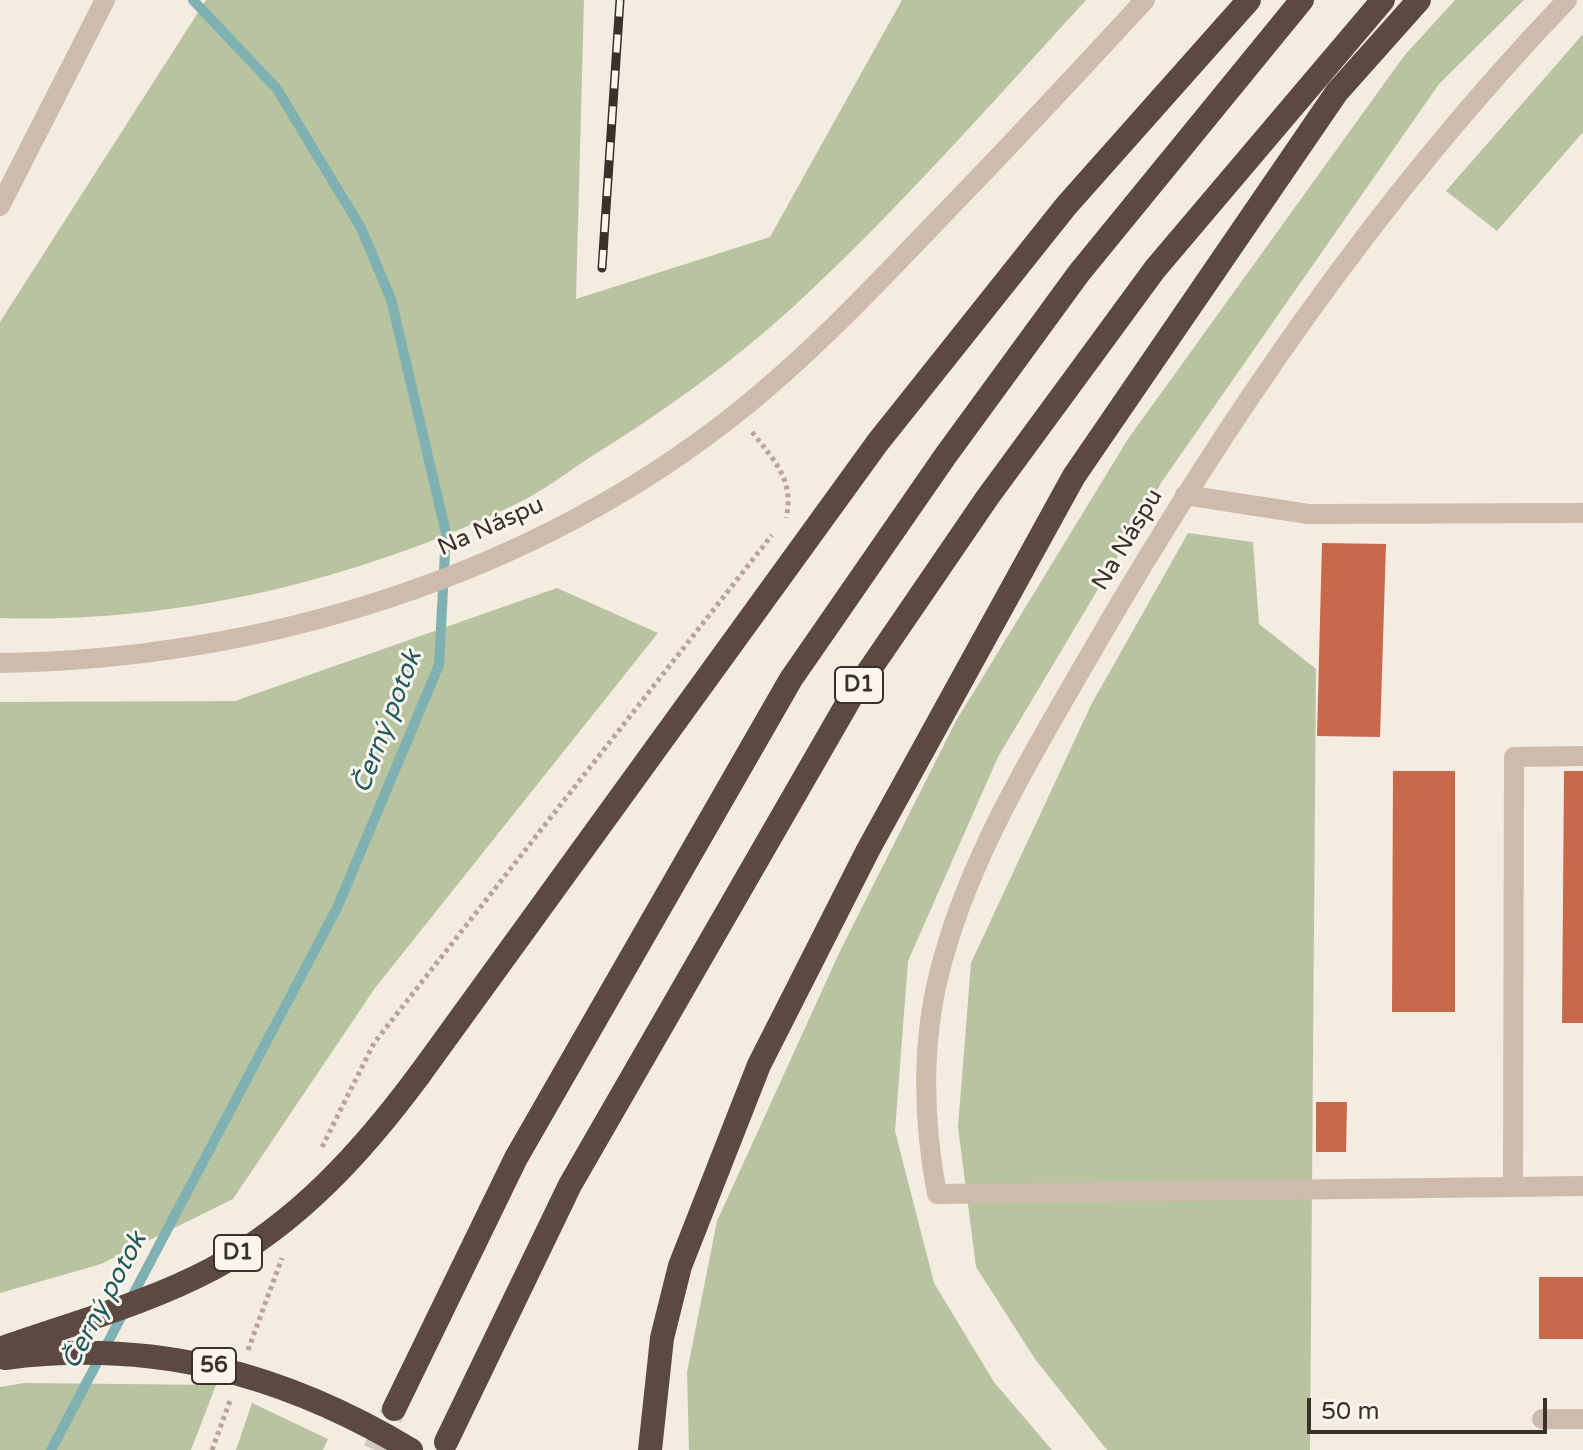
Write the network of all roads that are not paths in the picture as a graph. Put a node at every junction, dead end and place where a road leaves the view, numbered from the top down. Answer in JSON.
{"nodes":[{"id":1,"x":105,"y":0,"type":"edge"},
{"id":2,"x":1145,"y":0,"type":"edge"},
{"id":3,"x":1249,"y":0,"type":"edge"},
{"id":4,"x":1302,"y":0,"type":"edge"},
{"id":5,"x":1383,"y":0,"type":"edge"},
{"id":6,"x":1419,"y":0,"type":"edge"},
{"id":7,"x":1567,"y":0,"type":"edge"},
{"id":8,"x":0,"y":206,"type":"edge"},
{"id":9,"x":1185,"y":495,"type":"junction"},
{"id":10,"x":1583,"y":513,"type":"edge"},
{"id":11,"x":0,"y":663,"type":"edge"},
{"id":12,"x":1583,"y":756,"type":"edge"},
{"id":13,"x":1583,"y":1186,"type":"edge"},
{"id":14,"x":1513,"y":1187,"type":"junction"},
{"id":15,"x":0,"y":1349,"type":"edge"},
{"id":16,"x":0,"y":1358,"type":"edge"},
{"id":17,"x":394,"y":1409,"type":"tunnel mouth"},
{"id":18,"x":1542,"y":1419,"type":"dead end"},
{"id":19,"x":1583,"y":1419,"type":"edge"},
{"id":20,"x":446,"y":1442,"type":"dead end"},
{"id":21,"x":411,"y":1450,"type":"edge"},
{"id":22,"x":650,"y":1450,"type":"edge"}],
"edges":[{"from":1,"to":8,"type":"street"},
{"from":2,"to":11,"type":"street","name":"Na Náspu"},
{"from":3,"to":15,"type":"highway","number":"D1","bridge":true},
{"from":4,"to":17,"type":"highway","number":"D1"},
{"from":5,"to":20,"type":"highway","number":"D1"},
{"from":6,"to":22,"type":"highway"},
{"from":7,"to":9,"type":"street","name":"Na Náspu"},
{"from":9,"to":10,"type":"street"},
{"from":9,"to":14,"type":"street","name":"Na Náspu"},
{"from":12,"to":14,"type":"street"},
{"from":13,"to":14,"type":"street"},
{"from":16,"to":21,"type":"highway","number":"56","bridge":true},
{"from":18,"to":19,"type":"street"}]}
